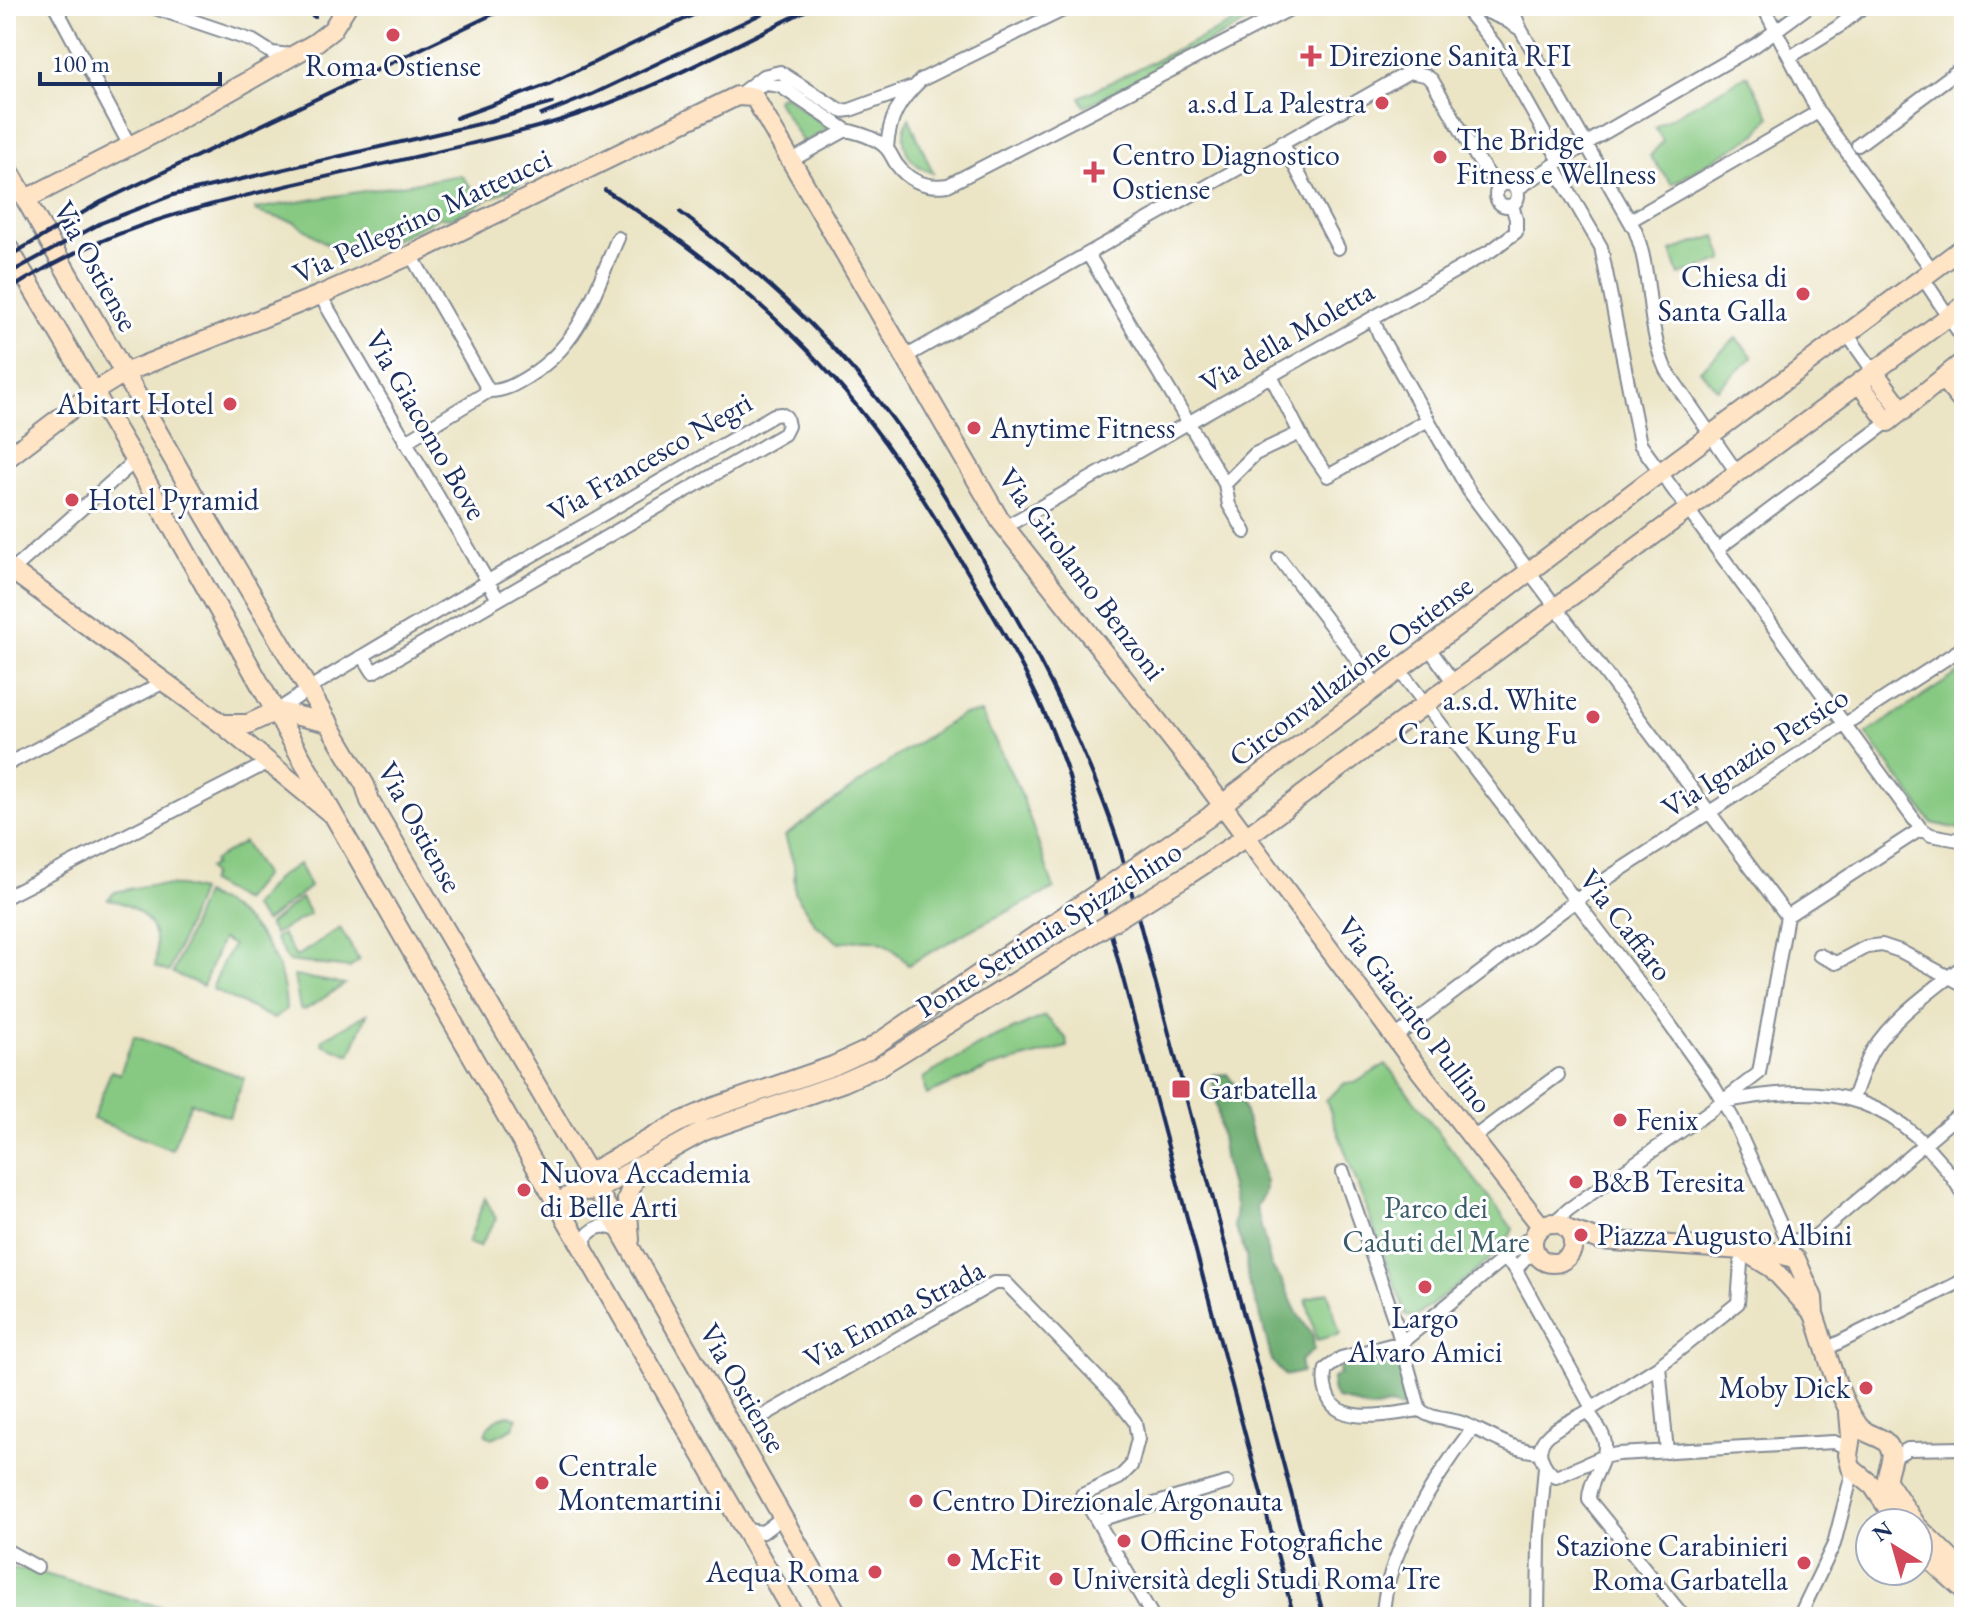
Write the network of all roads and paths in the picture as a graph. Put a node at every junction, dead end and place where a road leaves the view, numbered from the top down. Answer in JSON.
{"nodes":[{"id":1,"x":55,"y":6,"type":"edge"},
{"id":2,"x":149,"y":6,"type":"edge"},
{"id":3,"x":347,"y":6,"type":"edge"},
{"id":4,"x":1071,"y":6,"type":"edge"},
{"id":5,"x":1296,"y":6,"type":"edge"},
{"id":6,"x":1463,"y":6,"type":"edge"},
{"id":7,"x":1473,"y":6,"type":"edge"},
{"id":8,"x":1511,"y":6,"type":"edge"},
{"id":9,"x":1763,"y":6,"type":"edge"},
{"id":10,"x":1809,"y":6,"type":"edge"},
{"id":11,"x":1864,"y":6,"type":"edge"},
{"id":12,"x":1521,"y":30,"type":"junction"},
{"id":13,"x":1776,"y":30,"type":"junction"},
{"id":14,"x":294,"y":54,"type":"junction"},
{"id":15,"x":1790,"y":57,"type":"junction"},
{"id":16,"x":1964,"y":66,"type":"edge"},
{"id":17,"x":913,"y":87,"type":"junction"},
{"id":18,"x":737,"y":96,"type":"junction"},
{"id":19,"x":1818,"y":112,"type":"junction"},
{"id":20,"x":846,"y":130,"type":"junction"},
{"id":21,"x":1282,"y":142,"type":"junction"},
{"id":22,"x":1586,"y":144,"type":"junction"},
{"id":23,"x":1858,"y":145,"type":"dead end"},
{"id":24,"x":130,"y":146,"type":"junction"},
{"id":25,"x":887,"y":148,"type":"junction"},
{"id":26,"x":792,"y":160,"type":"junction"},
{"id":27,"x":1557,"y":163,"type":"junction"},
{"id":28,"x":6,"y":165,"type":"edge"},
{"id":29,"x":1498,"y":188,"type":"junction"},
{"id":30,"x":1517,"y":189,"type":"junction"},
{"id":31,"x":26,"y":199,"type":"junction"},
{"id":32,"x":1512,"y":205,"type":"junction"},
{"id":33,"x":1631,"y":220,"type":"junction"},
{"id":34,"x":618,"y":238,"type":"dead end"},
{"id":35,"x":6,"y":244,"type":"edge"},
{"id":36,"x":1964,"y":247,"type":"edge"},
{"id":37,"x":1338,"y":248,"type":"dead end"},
{"id":38,"x":1088,"y":254,"type":"junction"},
{"id":39,"x":411,"y":255,"type":"junction"},
{"id":40,"x":1928,"y":274,"type":"junction"},
{"id":41,"x":320,"y":295,"type":"junction"},
{"id":42,"x":1956,"y":311,"type":"edge"},
{"id":43,"x":1373,"y":318,"type":"junction"},
{"id":44,"x":1847,"y":334,"type":"junction"},
{"id":45,"x":1964,"y":340,"type":"edge"},
{"id":46,"x":905,"y":357,"type":"junction"},
{"id":47,"x":1964,"y":361,"type":"edge"},
{"id":48,"x":1271,"y":376,"type":"junction"},
{"id":49,"x":1866,"y":377,"type":"junction"},
{"id":50,"x":1943,"y":379,"type":"junction"},
{"id":51,"x":109,"y":382,"type":"junction"},
{"id":52,"x":489,"y":391,"type":"junction"},
{"id":53,"x":1962,"y":400,"type":"edge"},
{"id":54,"x":1895,"y":416,"type":"junction"},
{"id":55,"x":1428,"y":420,"type":"junction"},
{"id":56,"x":1188,"y":424,"type":"junction"},
{"id":57,"x":1300,"y":433,"type":"junction"},
{"id":58,"x":1710,"y":435,"type":"junction"},
{"id":59,"x":405,"y":442,"type":"junction"},
{"id":60,"x":6,"y":459,"type":"edge"},
{"id":61,"x":135,"y":461,"type":"junction"},
{"id":62,"x":1661,"y":472,"type":"junction"},
{"id":63,"x":1738,"y":474,"type":"junction"},
{"id":64,"x":1225,"y":484,"type":"junction"},
{"id":65,"x":1689,"y":509,"type":"junction"},
{"id":66,"x":1005,"y":527,"type":"junction"},
{"id":67,"x":1245,"y":532,"type":"dead end"},
{"id":68,"x":1719,"y":548,"type":"junction"},
{"id":69,"x":1279,"y":558,"type":"dead end"},
{"id":70,"x":8,"y":571,"type":"edge"},
{"id":71,"x":1529,"y":571,"type":"junction"},
{"id":72,"x":487,"y":581,"type":"junction"},
{"id":73,"x":498,"y":599,"type":"junction"},
{"id":74,"x":1556,"y":607,"type":"junction"},
{"id":75,"x":1964,"y":647,"type":"edge"},
{"id":76,"x":1429,"y":648,"type":"junction"},
{"id":77,"x":363,"y":656,"type":"junction"},
{"id":78,"x":1400,"y":671,"type":"junction"},
{"id":79,"x":164,"y":682,"type":"junction"},
{"id":80,"x":1454,"y":683,"type":"junction"},
{"id":81,"x":1378,"y":687,"type":"junction"},
{"id":82,"x":309,"y":689,"type":"junction"},
{"id":83,"x":1425,"y":704,"type":"junction"},
{"id":84,"x":276,"y":711,"type":"junction"},
{"id":85,"x":298,"y":715,"type":"junction"},
{"id":86,"x":329,"y":723,"type":"junction"},
{"id":87,"x":1846,"y":723,"type":"junction"},
{"id":88,"x":222,"y":724,"type":"junction"},
{"id":89,"x":290,"y":735,"type":"junction"},
{"id":90,"x":267,"y":763,"type":"junction"},
{"id":91,"x":6,"y":765,"type":"edge"},
{"id":92,"x":1709,"y":812,"type":"junction"},
{"id":93,"x":1212,"y":815,"type":"junction"},
{"id":94,"x":334,"y":816,"type":"junction"},
{"id":95,"x":1921,"y":829,"type":"junction"},
{"id":96,"x":1246,"y":837,"type":"junction"},
{"id":97,"x":1964,"y":841,"type":"edge"},
{"id":98,"x":6,"y":897,"type":"edge"},
{"id":99,"x":1575,"y":902,"type":"junction"},
{"id":100,"x":1787,"y":916,"type":"junction"},
{"id":101,"x":1819,"y":955,"type":"dead end"},
{"id":102,"x":1964,"y":965,"type":"edge"},
{"id":103,"x":1949,"y":977,"type":"junction"},
{"id":104,"x":1964,"y":985,"type":"edge"},
{"id":105,"x":1395,"y":1037,"type":"junction"},
{"id":106,"x":1759,"y":1073,"type":"junction"},
{"id":107,"x":1558,"y":1075,"type":"dead end"},
{"id":108,"x":1777,"y":1094,"type":"junction"},
{"id":109,"x":1853,"y":1098,"type":"junction"},
{"id":110,"x":1724,"y":1102,"type":"junction"},
{"id":111,"x":1964,"y":1110,"type":"edge"},
{"id":112,"x":1473,"y":1138,"type":"junction"},
{"id":113,"x":1924,"y":1141,"type":"junction"},
{"id":114,"x":639,"y":1166,"type":"junction"},
{"id":115,"x":1343,"y":1172,"type":"dead end"},
{"id":116,"x":593,"y":1182,"type":"junction"},
{"id":117,"x":1964,"y":1195,"type":"edge"},
{"id":118,"x":558,"y":1203,"type":"junction"},
{"id":119,"x":1550,"y":1228,"type":"junction"},
{"id":120,"x":621,"y":1233,"type":"junction"},
{"id":121,"x":1600,"y":1240,"type":"junction"},
{"id":122,"x":1787,"y":1241,"type":"junction"},
{"id":123,"x":1736,"y":1250,"type":"junction"},
{"id":124,"x":1572,"y":1251,"type":"junction"},
{"id":125,"x":586,"y":1253,"type":"junction"},
{"id":126,"x":633,"y":1253,"type":"junction"},
{"id":127,"x":1536,"y":1255,"type":"junction"},
{"id":128,"x":1502,"y":1260,"type":"junction"},
{"id":129,"x":1798,"y":1262,"type":"junction"},
{"id":130,"x":1772,"y":1268,"type":"junction"},
{"id":131,"x":1516,"y":1270,"type":"junction"},
{"id":132,"x":1964,"y":1280,"type":"edge"},
{"id":133,"x":1814,"y":1314,"type":"junction"},
{"id":134,"x":1402,"y":1342,"type":"junction"},
{"id":135,"x":1826,"y":1349,"type":"junction"},
{"id":136,"x":1659,"y":1366,"type":"junction"},
{"id":137,"x":1846,"y":1404,"type":"junction"},
{"id":138,"x":1420,"y":1410,"type":"junction"},
{"id":139,"x":1590,"y":1410,"type":"junction"},
{"id":140,"x":761,"y":1417,"type":"dead end"},
{"id":141,"x":1473,"y":1428,"type":"junction"},
{"id":142,"x":1869,"y":1435,"type":"junction"},
{"id":143,"x":1850,"y":1447,"type":"junction"},
{"id":144,"x":1964,"y":1448,"type":"edge"},
{"id":145,"x":1540,"y":1452,"type":"junction"},
{"id":146,"x":1667,"y":1452,"type":"junction"},
{"id":147,"x":1602,"y":1457,"type":"junction"},
{"id":148,"x":1890,"y":1464,"type":"junction"},
{"id":149,"x":1545,"y":1466,"type":"junction"},
{"id":150,"x":1857,"y":1473,"type":"junction"},
{"id":151,"x":1227,"y":1483,"type":"dead end"},
{"id":152,"x":1891,"y":1507,"type":"edge"},
{"id":153,"x":1894,"y":1507,"type":"edge"},
{"id":154,"x":783,"y":1517,"type":"junction"},
{"id":155,"x":1098,"y":1520,"type":"junction"},
{"id":156,"x":745,"y":1530,"type":"junction"},
{"id":157,"x":1934,"y":1543,"type":"edge"},
{"id":158,"x":6,"y":1550,"type":"edge"},
{"id":159,"x":1934,"y":1563,"type":"edge"},
{"id":160,"x":37,"y":1567,"type":"dead end"},
{"id":161,"x":1964,"y":1572,"type":"edge"},
{"id":162,"x":1964,"y":1590,"type":"edge"},
{"id":163,"x":795,"y":1617,"type":"edge"},
{"id":164,"x":839,"y":1617,"type":"edge"},
{"id":165,"x":1153,"y":1617,"type":"edge"},
{"id":166,"x":1383,"y":1617,"type":"edge"},
{"id":167,"x":1538,"y":1617,"type":"edge"},
{"id":168,"x":1684,"y":1617,"type":"edge"},
{"id":169,"x":1799,"y":1617,"type":"edge"}],
"edges":[{"from":1,"to":24,"type":"street"},
{"from":2,"to":14,"type":"street"},
{"from":3,"to":14,"type":"main road"},
{"from":4,"to":17,"type":"street"},
{"from":5,"to":25,"type":"street"},
{"from":6,"to":27,"type":"street"},
{"from":7,"to":12,"type":"street"},
{"from":8,"to":12,"type":"street"},
{"from":9,"to":13,"type":"street"},
{"from":10,"to":13,"type":"street"},
{"from":11,"to":15,"type":"street"},
{"from":12,"to":22,"type":"street"},
{"from":13,"to":15,"type":"street"},
{"from":13,"to":22,"type":"street"},
{"from":14,"to":24,"type":"main road"},
{"from":15,"to":19,"type":"street"},
{"from":16,"to":23,"type":"street"},
{"from":17,"to":18,"type":"street"},
{"from":17,"to":25,"type":"street"},
{"from":18,"to":20,"type":"street"},
{"from":18,"to":26,"type":"main road","name":"Via Girolamo Benzoni"},
{"from":18,"to":39,"type":"main road","name":"Via Pellegrino Matteucci"},
{"from":19,"to":33,"type":"street"},
{"from":19,"to":40,"type":"street"},
{"from":20,"to":25,"type":"street"},
{"from":20,"to":26,"type":"street"},
{"from":21,"to":29,"type":"street"},
{"from":21,"to":37,"type":"street"},
{"from":21,"to":38,"type":"street"},
{"from":22,"to":27,"type":"street"},
{"from":22,"to":33,"type":"street"},
{"from":24,"to":31,"type":"main road"},
{"from":26,"to":46,"type":"main road","name":"Via Girolamo Benzoni"},
{"from":27,"to":30,"type":"street"},
{"from":27,"to":62,"type":"street"},
{"from":28,"to":31,"type":"main road","name":"Via Ostiense"},
{"from":29,"to":30,"type":"street"},
{"from":29,"to":32,"type":"street"},
{"from":30,"to":32,"type":"street"},
{"from":31,"to":51,"type":"main road","name":"Via Ostiense"},
{"from":32,"to":43,"type":"street","name":"Via della Moletta"},
{"from":33,"to":58,"type":"street"},
{"from":34,"to":52,"type":"street"},
{"from":35,"to":51,"type":"main road","name":"Via Ostiense"},
{"from":36,"to":40,"type":"main road","name":"Circonvallazione Ostiense"},
{"from":38,"to":46,"type":"street"},
{"from":38,"to":56,"type":"street"},
{"from":39,"to":41,"type":"main road","name":"Via Pellegrino Matteucci"},
{"from":39,"to":52,"type":"street"},
{"from":40,"to":42,"type":"street"},
{"from":40,"to":44,"type":"main road","name":"Circonvallazione Ostiense"},
{"from":41,"to":51,"type":"main road","name":"Via Pellegrino Matteucci"},
{"from":41,"to":59,"type":"street","name":"Via Giacomo Bove"},
{"from":42,"to":45,"type":"street"},
{"from":42,"to":49,"type":"main road"},
{"from":43,"to":48,"type":"street","name":"Via della Moletta"},
{"from":43,"to":55,"type":"street"},
{"from":44,"to":49,"type":"street"},
{"from":44,"to":58,"type":"main road","name":"Circonvallazione Ostiense"},
{"from":46,"to":66,"type":"main road","name":"Via Girolamo Benzoni"},
{"from":47,"to":50,"type":"main road"},
{"from":48,"to":56,"type":"street","name":"Via della Moletta"},
{"from":48,"to":57,"type":"street"},
{"from":49,"to":54,"type":"main road"},
{"from":49,"to":63,"type":"main road"},
{"from":50,"to":53,"type":"main road"},
{"from":50,"to":54,"type":"main road"},
{"from":51,"to":60,"type":"main road","name":"Via Pellegrino Matteucci"},
{"from":51,"to":61,"type":"main road","name":"Via Ostiense"},
{"from":51,"to":82,"type":"main road","name":"Via Ostiense"},
{"from":52,"to":59,"type":"street"},
{"from":54,"to":68,"type":"street"},
{"from":55,"to":57,"type":"street"},
{"from":55,"to":71,"type":"street"},
{"from":56,"to":64,"type":"street"},
{"from":56,"to":66,"type":"street","name":"Via della Moletta"},
{"from":57,"to":64,"type":"street"},
{"from":58,"to":62,"type":"main road","name":"Circonvallazione Ostiense"},
{"from":58,"to":63,"type":"street"},
{"from":59,"to":72,"type":"street","name":"Via Giacomo Bove"},
{"from":61,"to":70,"type":"street"},
{"from":61,"to":84,"type":"main road","name":"Via Ostiense"},
{"from":62,"to":65,"type":"street"},
{"from":62,"to":71,"type":"main road","name":"Circonvallazione Ostiense"},
{"from":63,"to":65,"type":"main road"},
{"from":64,"to":67,"type":"street"},
{"from":65,"to":68,"type":"street"},
{"from":65,"to":74,"type":"main road"},
{"from":66,"to":93,"type":"main road","name":"Via Girolamo Benzoni"},
{"from":68,"to":87,"type":"street"},
{"from":69,"to":81,"type":"street"},
{"from":70,"to":79,"type":"main road"},
{"from":71,"to":74,"type":"street"},
{"from":71,"to":76,"type":"main road","name":"Circonvallazione Ostiense"},
{"from":72,"to":73,"type":"street"},
{"from":72,"to":73,"type":"street","name":"Via Francesco Negri"},
{"from":72,"to":77,"type":"street","name":"Via Francesco Negri"},
{"from":73,"to":77,"type":"street","name":"Via Francesco Negri"},
{"from":74,"to":80,"type":"main road"},
{"from":74,"to":92,"type":"street"},
{"from":75,"to":87,"type":"street","name":"Via Ignazio Persico"},
{"from":76,"to":78,"type":"main road","name":"Circonvallazione Ostiense"},
{"from":76,"to":80,"type":"street"},
{"from":77,"to":82,"type":"street","name":"Via Francesco Negri"},
{"from":78,"to":81,"type":"main road","name":"Circonvallazione Ostiense"},
{"from":78,"to":83,"type":"street","name":"Via Caffaro"},
{"from":79,"to":88,"type":"main road"},
{"from":79,"to":91,"type":"street"},
{"from":80,"to":83,"type":"main road"},
{"from":81,"to":93,"type":"main road","name":"Circonvallazione Ostiense"},
{"from":82,"to":84,"type":"street","name":"Via Francesco Negri"},
{"from":82,"to":86,"type":"main road","name":"Via Ostiense"},
{"from":83,"to":96,"type":"main road"},
{"from":83,"to":99,"type":"street","name":"Via Caffaro"},
{"from":84,"to":85,"type":"main road"},
{"from":84,"to":88,"type":"main road"},
{"from":84,"to":89,"type":"main road","name":"Via Ostiense"},
{"from":85,"to":86,"type":"main road"},
{"from":85,"to":89,"type":"street"},
{"from":86,"to":116,"type":"main road","name":"Via Ostiense"},
{"from":87,"to":92,"type":"street","name":"Via Ignazio Persico"},
{"from":87,"to":95,"type":"street"},
{"from":88,"to":90,"type":"main road"},
{"from":89,"to":94,"type":"main road","name":"Via Ostiense"},
{"from":90,"to":94,"type":"main road"},
{"from":90,"to":98,"type":"street"},
{"from":92,"to":99,"type":"street","name":"Via Ignazio Persico"},
{"from":92,"to":100,"type":"street"},
{"from":93,"to":96,"type":"main road","name":"Via Girolamo Benzoni"},
{"from":93,"to":116,"type":"main road","name":"Ponte Settimia Spizzichino","bridge":true},
{"from":94,"to":118,"type":"main road","name":"Via Ostiense"},
{"from":95,"to":97,"type":"street"},
{"from":95,"to":100,"type":"street"},
{"from":96,"to":105,"type":"main road","name":"Via Giacinto Pullino"},
{"from":96,"to":114,"type":"main road","name":"Ponte Settimia Spizzichino","bridge":true},
{"from":99,"to":105,"type":"street","name":"Via Ignazio Persico"},
{"from":99,"to":110,"type":"street","name":"Via Caffaro"},
{"from":100,"to":106,"type":"street"},
{"from":101,"to":103,"type":"street"},
{"from":102,"to":103,"type":"street"},
{"from":103,"to":104,"type":"street"},
{"from":103,"to":109,"type":"street"},
{"from":105,"to":112,"type":"main road","name":"Via Giacinto Pullino"},
{"from":106,"to":108,"type":"street"},
{"from":106,"to":110,"type":"street"},
{"from":107,"to":112,"type":"street"},
{"from":108,"to":109,"type":"street"},
{"from":108,"to":110,"type":"street"},
{"from":109,"to":113,"type":"street"},
{"from":110,"to":119,"type":"street"},
{"from":110,"to":122,"type":"street","name":"Via Caffaro"},
{"from":111,"to":113,"type":"street"},
{"from":112,"to":119,"type":"main road","name":"Via Giacinto Pullino"},
{"from":113,"to":117,"type":"street"},
{"from":113,"to":122,"type":"street"},
{"from":114,"to":116,"type":"main road"},
{"from":114,"to":126,"type":"main road"},
{"from":115,"to":134,"type":"street"},
{"from":116,"to":118,"type":"main road"},
{"from":116,"to":120,"type":"main road","name":"Via Ostiense"},
{"from":118,"to":125,"type":"main road","name":"Via Ostiense"},
{"from":119,"to":121,"type":"main road"},
{"from":119,"to":124,"type":"main road"},
{"from":119,"to":127,"type":"main road"},
{"from":119,"to":128,"type":"street"},
{"from":120,"to":125,"type":"street"},
{"from":120,"to":126,"type":"main road","name":"Via Ostiense"},
{"from":121,"to":123,"type":"main road"},
{"from":121,"to":124,"type":"main road"},
{"from":122,"to":129,"type":"street","name":"Via Caffaro"},
{"from":123,"to":129,"type":"main road"},
{"from":123,"to":130,"type":"main road"},
{"from":123,"to":136,"type":"street"},
{"from":124,"to":127,"type":"main road"},
{"from":125,"to":156,"type":"main road","name":"Via Ostiense"},
{"from":126,"to":154,"type":"main road","name":"Via Ostiense"},
{"from":127,"to":131,"type":"street"},
{"from":128,"to":131,"type":"street"},
{"from":128,"to":134,"type":"street"},
{"from":129,"to":130,"type":"street"},
{"from":129,"to":133,"type":"main road"},
{"from":130,"to":133,"type":"main road"},
{"from":131,"to":139,"type":"street"},
{"from":132,"to":135,"type":"street"},
{"from":133,"to":135,"type":"main road"},
{"from":134,"to":138,"type":"street"},
{"from":134,"to":138,"type":"street"},
{"from":135,"to":137,"type":"main road"},
{"from":136,"to":139,"type":"street"},
{"from":136,"to":146,"type":"street"},
{"from":137,"to":142,"type":"main road"},
{"from":137,"to":143,"type":"main road"},
{"from":138,"to":141,"type":"street"},
{"from":139,"to":145,"type":"street"},
{"from":139,"to":147,"type":"street"},
{"from":140,"to":155,"type":"street","name":"Via Emma Strada"},
{"from":141,"to":145,"type":"street"},
{"from":141,"to":166,"type":"street"},
{"from":142,"to":143,"type":"main road"},
{"from":142,"to":148,"type":"main road"},
{"from":143,"to":146,"type":"street"},
{"from":143,"to":150,"type":"main road"},
{"from":144,"to":148,"type":"street"},
{"from":145,"to":149,"type":"street"},
{"from":146,"to":147,"type":"street"},
{"from":147,"to":149,"type":"street"},
{"from":147,"to":168,"type":"street"},
{"from":148,"to":150,"type":"main road"},
{"from":148,"to":153,"type":"main road"},
{"from":149,"to":167,"type":"street"},
{"from":150,"to":152,"type":"main road"},
{"from":150,"to":169,"type":"street"},
{"from":151,"to":155,"type":"street"},
{"from":154,"to":156,"type":"street"},
{"from":154,"to":164,"type":"main road","name":"Via Ostiense"},
{"from":155,"to":165,"type":"street"},
{"from":156,"to":163,"type":"main road","name":"Via Ostiense"},
{"from":157,"to":161,"type":"main road"},
{"from":158,"to":160,"type":"street"},
{"from":159,"to":162,"type":"main road"}]}
